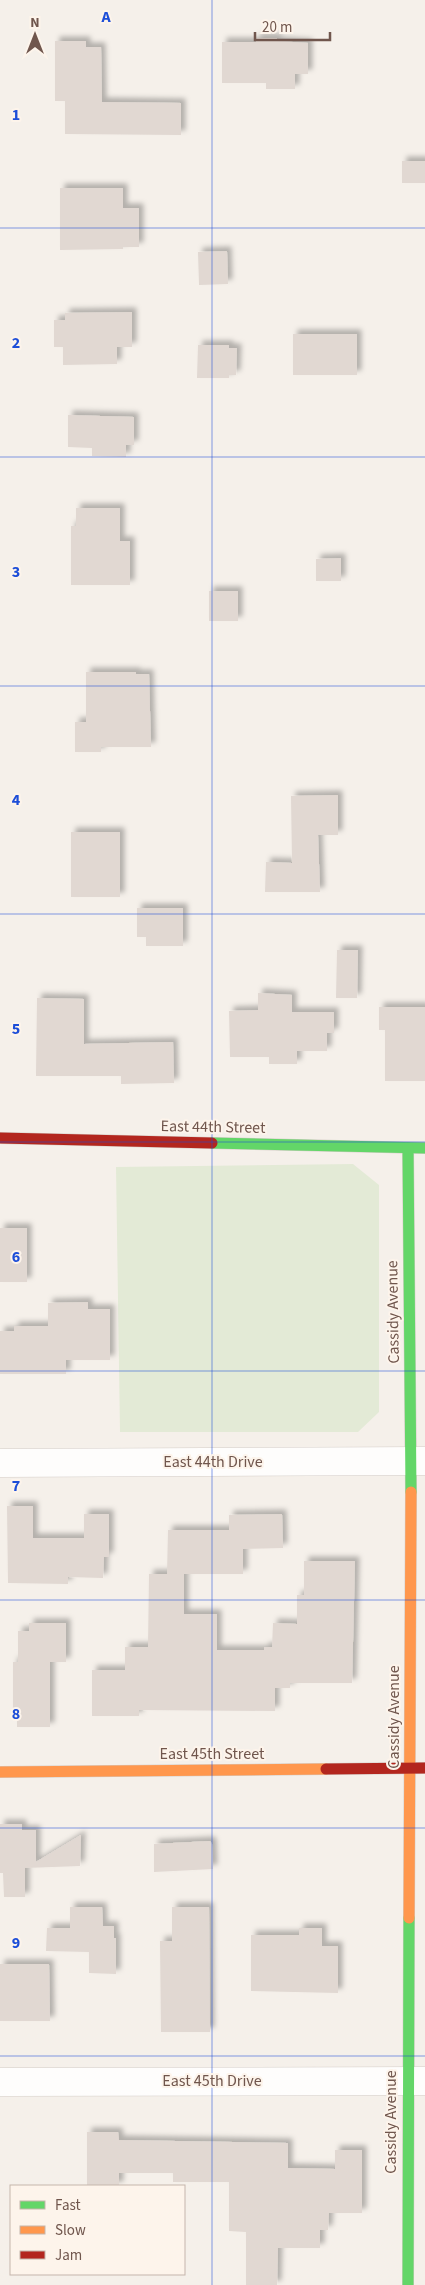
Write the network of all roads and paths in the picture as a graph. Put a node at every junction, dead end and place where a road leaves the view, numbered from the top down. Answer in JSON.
{"nodes":[{"id":1,"x":0,"y":1138,"type":"edge"},
{"id":2,"x":408,"y":1148,"type":"junction"},
{"id":3,"x":425,"y":1148,"type":"edge"},
{"id":4,"x":418,"y":1462,"type":"edge"},
{"id":5,"x":0,"y":1463,"type":"edge"},
{"id":6,"x":425,"y":1768,"type":"edge"},
{"id":7,"x":410,"y":1769,"type":"junction"},
{"id":8,"x":0,"y":1772,"type":"edge"},
{"id":9,"x":416,"y":2081,"type":"edge"},
{"id":10,"x":0,"y":2082,"type":"edge"},
{"id":11,"x":408,"y":2285,"type":"edge"}],
"edges":[{"from":1,"to":2,"type":"street","name":"East 44th Street"},
{"from":2,"to":3,"type":"street","name":"East 44th Street"},
{"from":2,"to":4,"type":"street","name":"Cassidy Avenue"},
{"from":4,"to":5,"type":"street","name":"East 44th Drive"},
{"from":4,"to":7,"type":"street","name":"Cassidy Avenue"},
{"from":6,"to":7,"type":"street","name":"East 45th Street"},
{"from":7,"to":8,"type":"street","name":"East 45th Street"},
{"from":7,"to":9,"type":"street","name":"Cassidy Avenue"},
{"from":9,"to":10,"type":"street","name":"East 45th Drive"},
{"from":9,"to":11,"type":"street","name":"Cassidy Avenue"}]}
